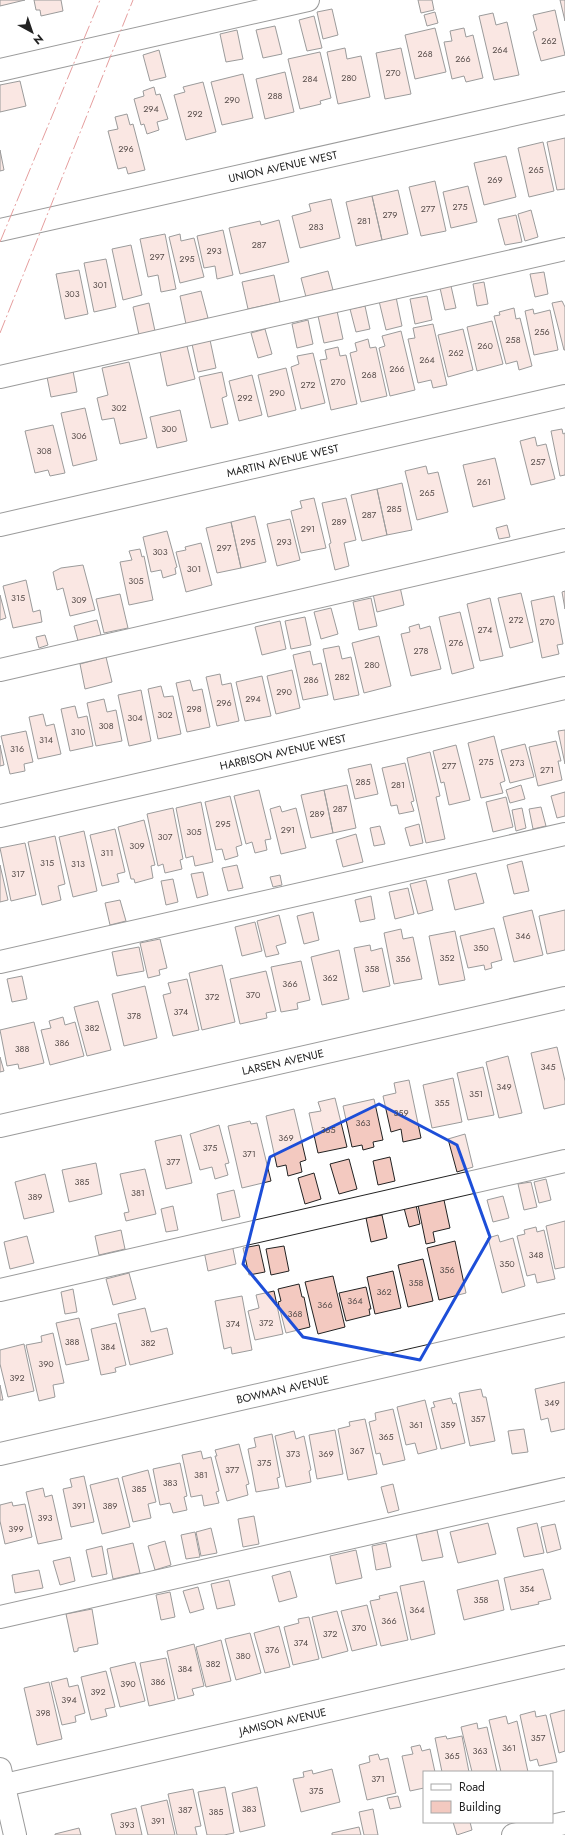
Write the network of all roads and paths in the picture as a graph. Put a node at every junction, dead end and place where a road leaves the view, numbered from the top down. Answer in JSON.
{"nodes":[{"id":1,"x":308,"y":0,"type":"edge"},
{"id":2,"x":0,"y":70,"type":"edge"},
{"id":3,"x":565,"y":103,"type":"edge"},
{"id":4,"x":0,"y":230,"type":"edge"},
{"id":5,"x":565,"y":249,"type":"edge"},
{"id":6,"x":0,"y":377,"type":"edge"},
{"id":7,"x":565,"y":396,"type":"edge"},
{"id":8,"x":0,"y":525,"type":"edge"},
{"id":9,"x":565,"y":540,"type":"edge"},
{"id":10,"x":0,"y":670,"type":"edge"},
{"id":11,"x":565,"y":688,"type":"edge"},
{"id":12,"x":0,"y":816,"type":"edge"},
{"id":13,"x":565,"y":834,"type":"edge"},
{"id":14,"x":0,"y":962,"type":"edge"},
{"id":15,"x":565,"y":998,"type":"edge"},
{"id":16,"x":0,"y":1126,"type":"edge"},
{"id":17,"x":565,"y":1161,"type":"edge"},
{"id":18,"x":0,"y":1290,"type":"edge"},
{"id":19,"x":565,"y":1325,"type":"edge"},
{"id":20,"x":0,"y":1454,"type":"edge"},
{"id":21,"x":565,"y":1489,"type":"edge"},
{"id":22,"x":0,"y":1617,"type":"edge"},
{"id":23,"x":565,"y":1657,"type":"edge"},
{"id":24,"x":1,"y":1780,"type":"edge"},
{"id":25,"x":565,"y":1823,"type":"edge"},
{"id":26,"x":14,"y":1835,"type":"edge"},
{"id":27,"x":513,"y":1835,"type":"edge"}],
"edges":[{"from":1,"to":2,"type":"street"},
{"from":3,"to":4,"type":"street","name":"UNION AVENUE WEST"},
{"from":5,"to":6,"type":"street"},
{"from":7,"to":8,"type":"street","name":"MARTIN AVENUE WEST"},
{"from":9,"to":10,"type":"street"},
{"from":11,"to":12,"type":"street","name":"HARBISON AVENUE WEST"},
{"from":13,"to":14,"type":"street"},
{"from":15,"to":16,"type":"street","name":"LARSEN AVENUE"},
{"from":17,"to":18,"type":"street"},
{"from":19,"to":20,"type":"street","name":"BOWMAN AVENUE"},
{"from":21,"to":22,"type":"street"},
{"from":23,"to":24,"type":"street","name":"JAMISON AVENUE"},
{"from":24,"to":26,"type":"street"},
{"from":25,"to":27,"type":"street"}]}
